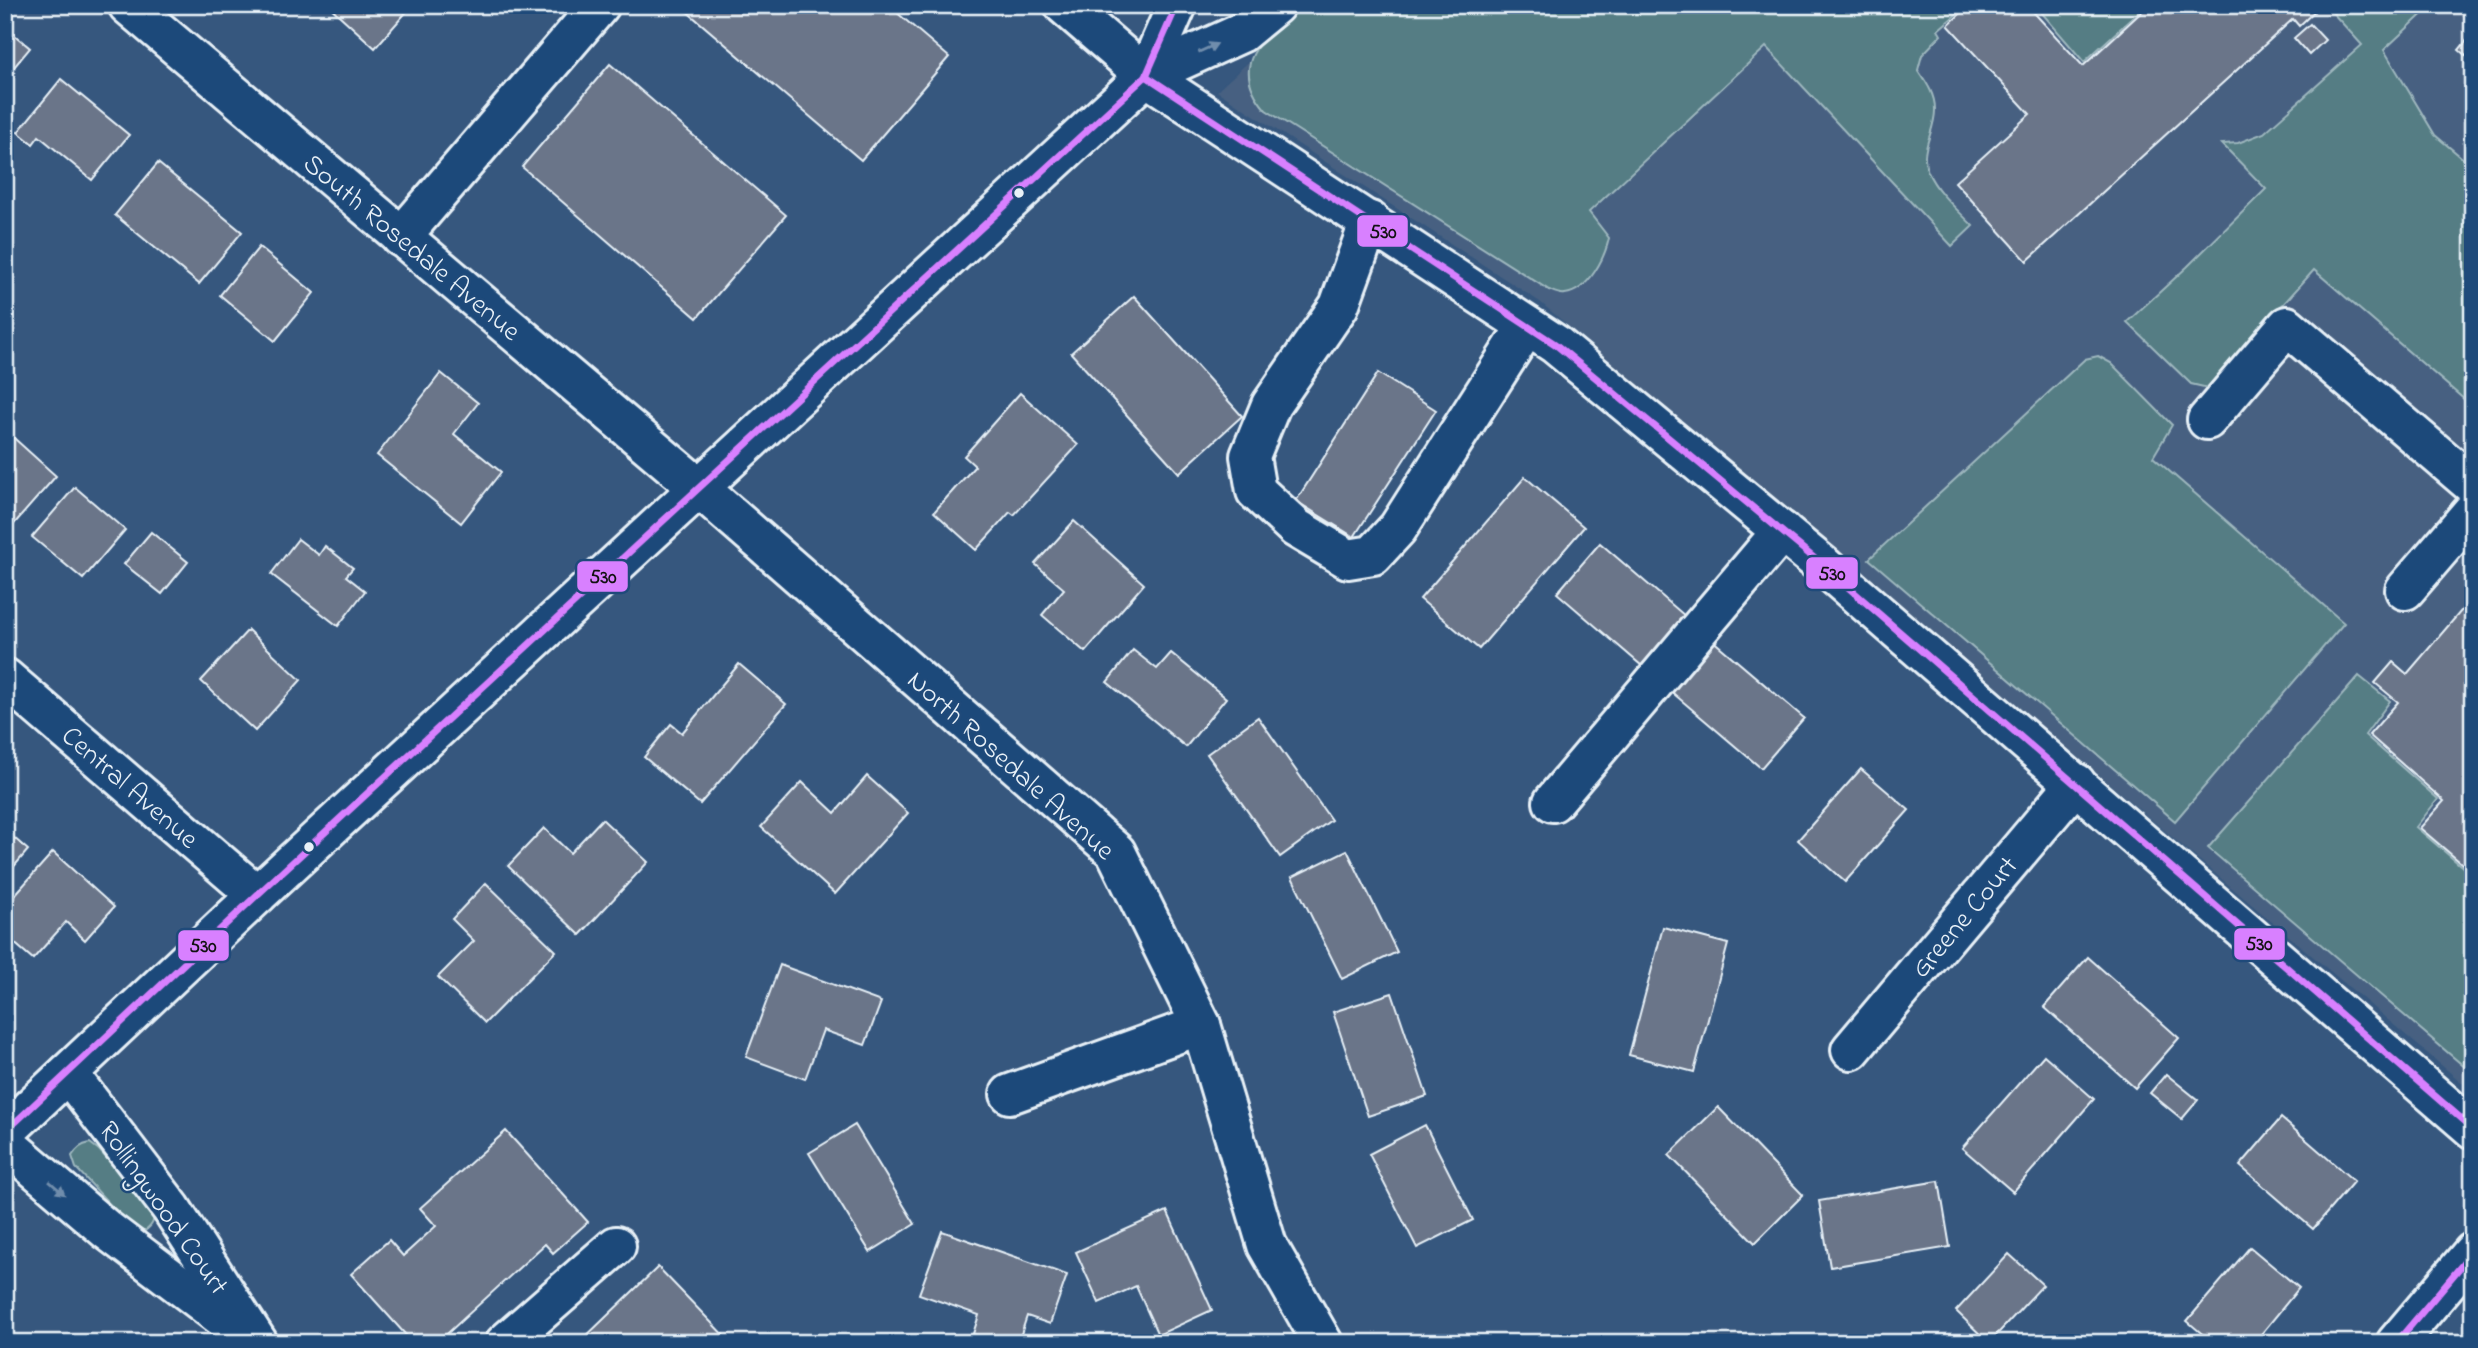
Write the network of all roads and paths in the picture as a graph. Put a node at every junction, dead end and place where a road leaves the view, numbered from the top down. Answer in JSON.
{"nodes":[{"id":1,"x":128,"y":5,"type":"edge"},
{"id":2,"x":600,"y":5,"type":"edge"},
{"id":3,"x":1064,"y":5,"type":"edge"},
{"id":4,"x":1178,"y":5,"type":"edge"},
{"id":5,"x":1275,"y":5,"type":"edge"},
{"id":6,"x":1146,"y":76,"type":"junction"},
{"id":7,"x":1370,"y":220,"type":"junction"},
{"id":8,"x":401,"y":237,"type":"junction"},
{"id":9,"x":1527,"y":326,"type":"junction"},
{"id":10,"x":2207,"y":420,"type":"dead end"},
{"id":11,"x":2473,"y":485,"type":"edge"},
{"id":12,"x":698,"y":487,"type":"junction"},
{"id":13,"x":2473,"y":511,"type":"edge"},
{"id":14,"x":1782,"y":531,"type":"junction"},
{"id":15,"x":2406,"y":590,"type":"dead end"},
{"id":16,"x":5,"y":678,"type":"edge"},
{"id":17,"x":2076,"y":783,"type":"junction"},
{"id":18,"x":1553,"y":802,"type":"dead end"},
{"id":19,"x":257,"y":895,"type":"junction"},
{"id":20,"x":1201,"y":1025,"type":"junction"},
{"id":21,"x":1851,"y":1050,"type":"dead end"},
{"id":22,"x":68,"y":1073,"type":"junction"},
{"id":23,"x":1010,"y":1094,"type":"dead end"},
{"id":24,"x":2473,"y":1129,"type":"edge"},
{"id":25,"x":5,"y":1132,"type":"edge"},
{"id":26,"x":5,"y":1143,"type":"edge"},
{"id":27,"x":615,"y":1246,"type":"dead end"},
{"id":28,"x":2473,"y":1252,"type":"edge"},
{"id":29,"x":257,"y":1343,"type":"edge"},
{"id":30,"x":505,"y":1343,"type":"edge"},
{"id":31,"x":1323,"y":1343,"type":"edge"},
{"id":32,"x":2396,"y":1343,"type":"edge"}],
"edges":[{"from":1,"to":8,"type":"street","name":"South Rosedale Avenue"},
{"from":2,"to":8,"type":"street"},
{"from":3,"to":6,"type":"street"},
{"from":4,"to":6,"type":"street"},
{"from":6,"to":5,"type":"street","one_way":true},
{"from":6,"to":7,"type":"street"},
{"from":6,"to":12,"type":"street"},
{"from":7,"to":9,"type":"street"},
{"from":7,"to":9,"type":"street"},
{"from":8,"to":12,"type":"street","name":"South Rosedale Avenue"},
{"from":9,"to":14,"type":"street"},
{"from":10,"to":11,"type":"street"},
{"from":12,"to":19,"type":"street"},
{"from":12,"to":20,"type":"street","name":"North Rosedale Avenue"},
{"from":13,"to":15,"type":"street"},
{"from":14,"to":17,"type":"street"},
{"from":14,"to":18,"type":"street"},
{"from":16,"to":19,"type":"street","name":"Central Avenue"},
{"from":17,"to":21,"type":"street","name":"Greene Court"},
{"from":17,"to":24,"type":"street"},
{"from":19,"to":22,"type":"street"},
{"from":20,"to":23,"type":"street"},
{"from":20,"to":31,"type":"street","name":"North Rosedale Avenue"},
{"from":22,"to":25,"type":"street"},
{"from":22,"to":29,"type":"street","name":"Rollingwood Court"},
{"from":26,"to":29,"type":"street","name":"Rollingwood Court","one_way":true},
{"from":27,"to":30,"type":"street"},
{"from":28,"to":32,"type":"street"}]}
